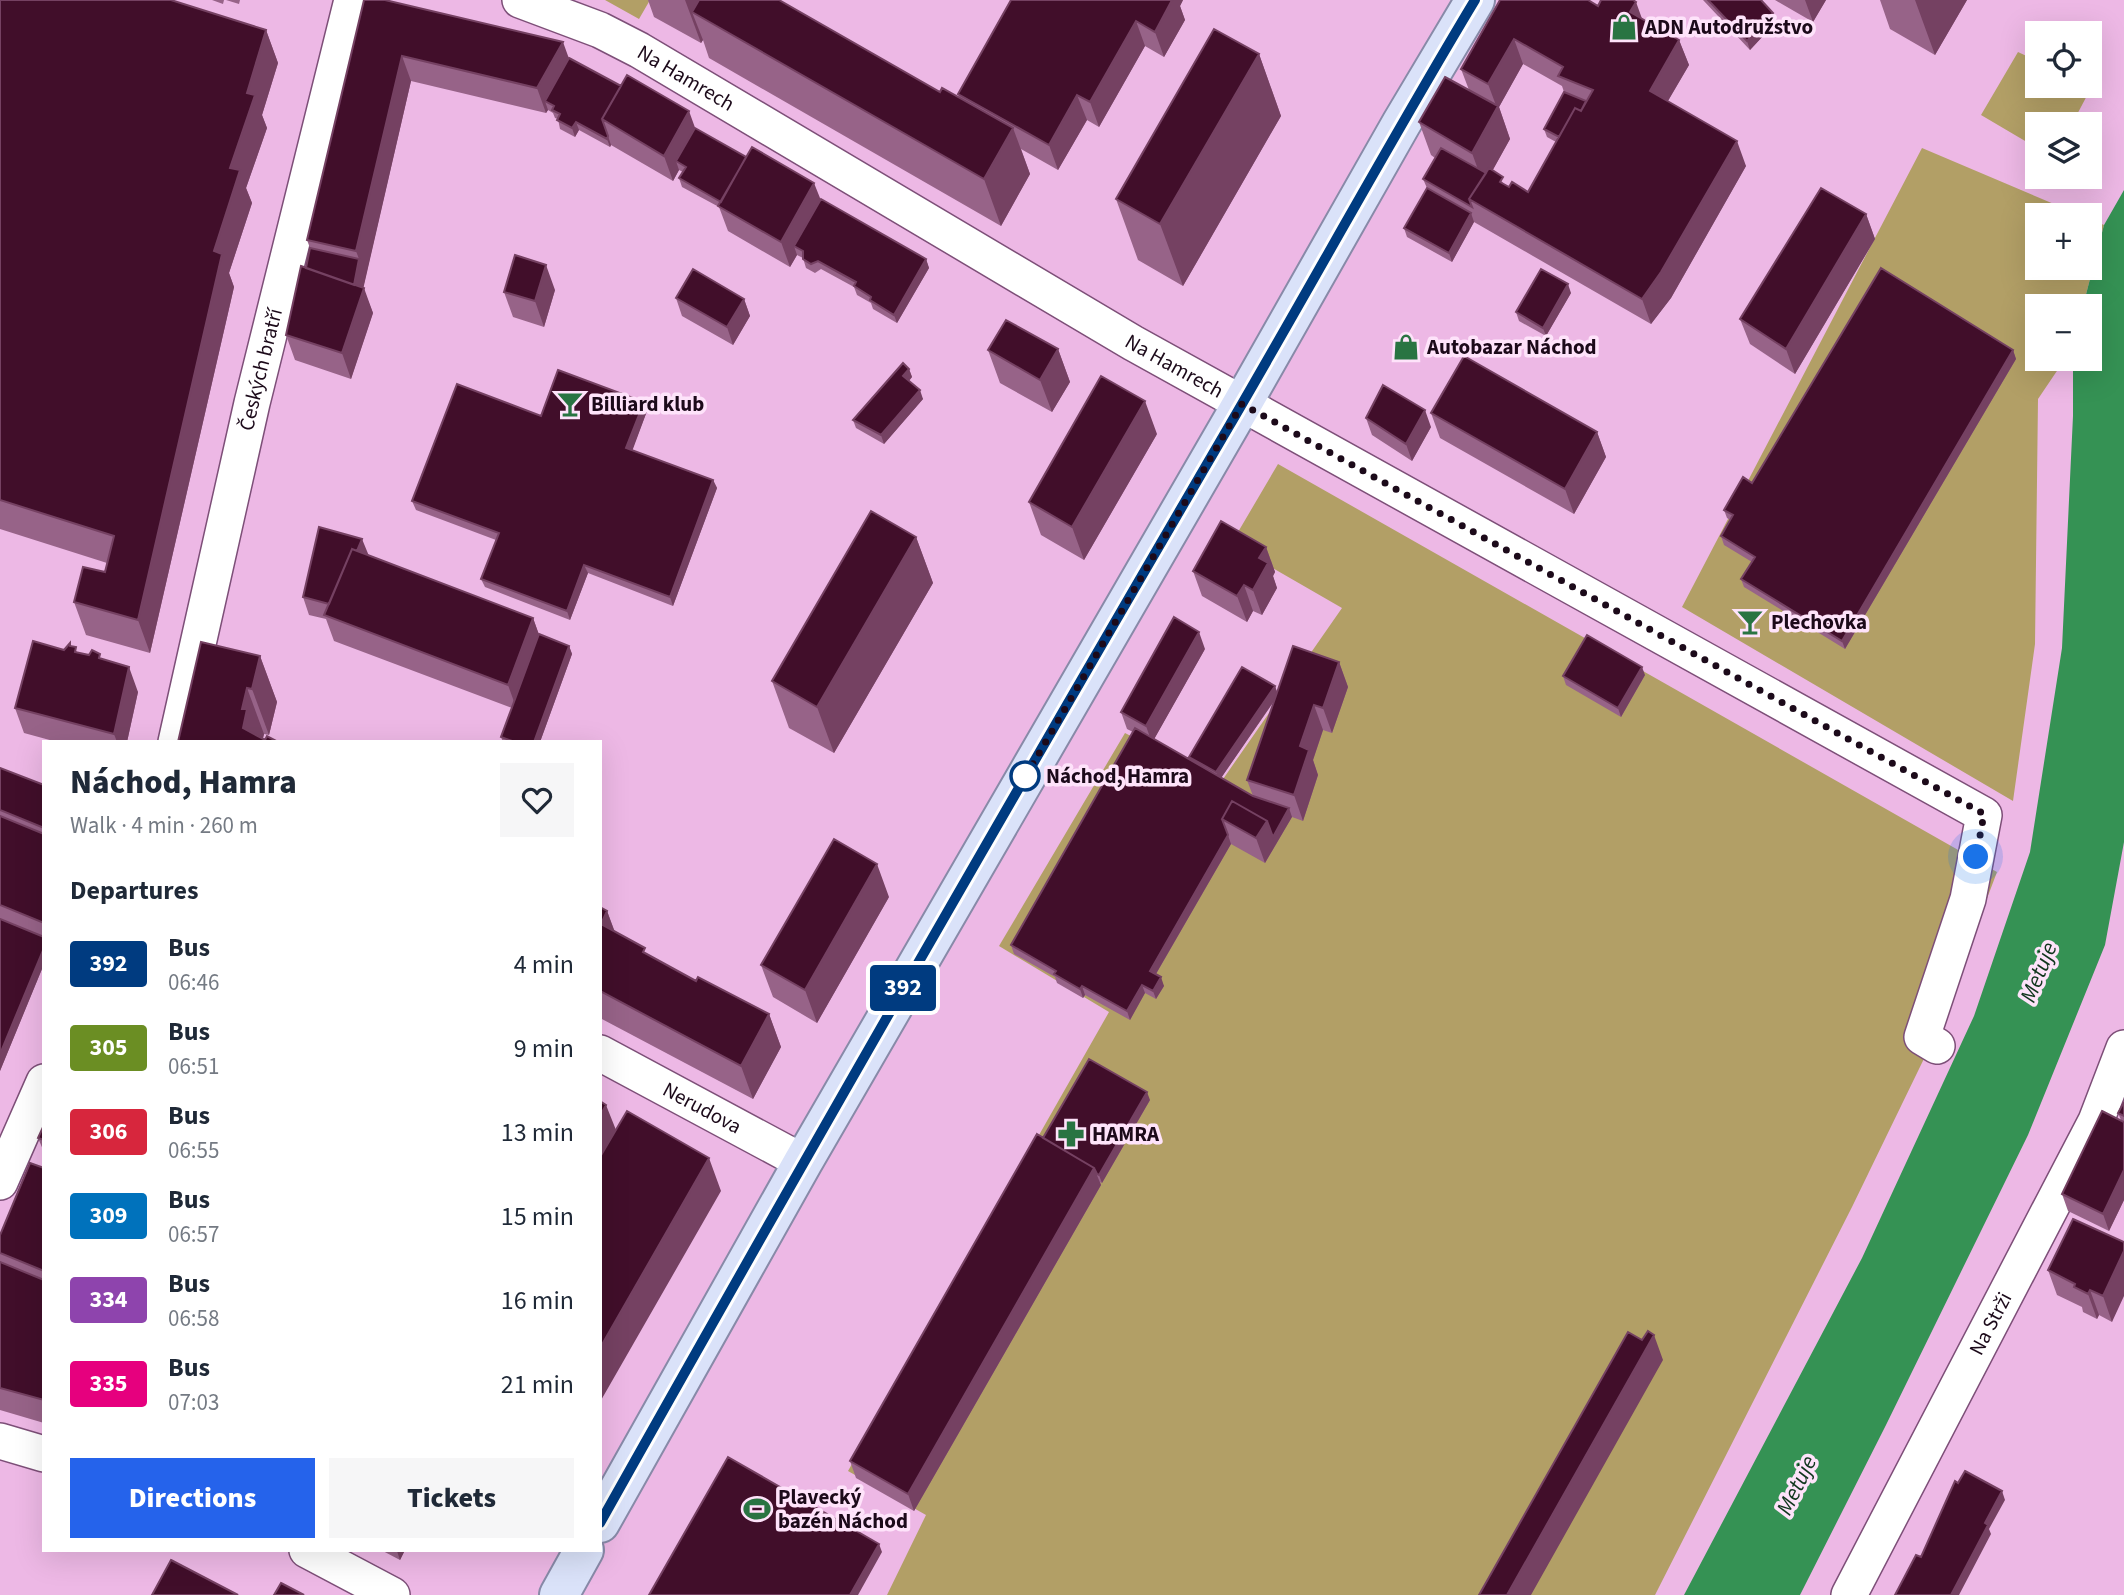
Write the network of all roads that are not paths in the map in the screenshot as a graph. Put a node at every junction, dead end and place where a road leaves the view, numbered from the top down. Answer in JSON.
{"nodes":[{"id":1,"x":352,"y":0,"type":"edge"},
{"id":2,"x":520,"y":0,"type":"edge"},
{"id":3,"x":1475,"y":0,"type":"edge"},
{"id":4,"x":1242,"y":404,"type":"junction"},
{"id":5,"x":176,"y":740,"type":"edge"},
{"id":6,"x":1937,"y":1046,"type":"dead end"},
{"id":7,"x":2124,"y":1048,"type":"edge"},
{"id":8,"x":602,"y":1054,"type":"edge"},
{"id":9,"x":42,"y":1087,"type":"edge"},
{"id":10,"x":803,"y":1162,"type":"junction"},
{"id":11,"x":0,"y":1182,"type":"edge"},
{"id":12,"x":0,"y":1441,"type":"edge"},
{"id":13,"x":42,"y":1453,"type":"edge"},
{"id":14,"x":602,"y":1518,"type":"edge"},
{"id":15,"x":311,"y":1552,"type":"edge"},
{"id":16,"x":583,"y":1552,"type":"edge"},
{"id":17,"x":392,"y":1595,"type":"edge"},
{"id":18,"x":559,"y":1595,"type":"edge"},
{"id":19,"x":1849,"y":1595,"type":"edge"}],
"edges":[{"from":1,"to":5,"type":"street","name":"Českých bratří"},
{"from":2,"to":4,"type":"street","name":"Na Hamrech"},
{"from":3,"to":4,"type":"main road"},
{"from":4,"to":6,"type":"street","name":"Na Hamrech"},
{"from":4,"to":10,"type":"main road"},
{"from":7,"to":19,"type":"street","name":"Na Strži"},
{"from":8,"to":10,"type":"street","name":"Nerudova"},
{"from":9,"to":11,"type":"street"},
{"from":10,"to":14,"type":"main road"},
{"from":12,"to":13,"type":"street"},
{"from":15,"to":17,"type":"street"},
{"from":16,"to":18,"type":"main road"}]}
